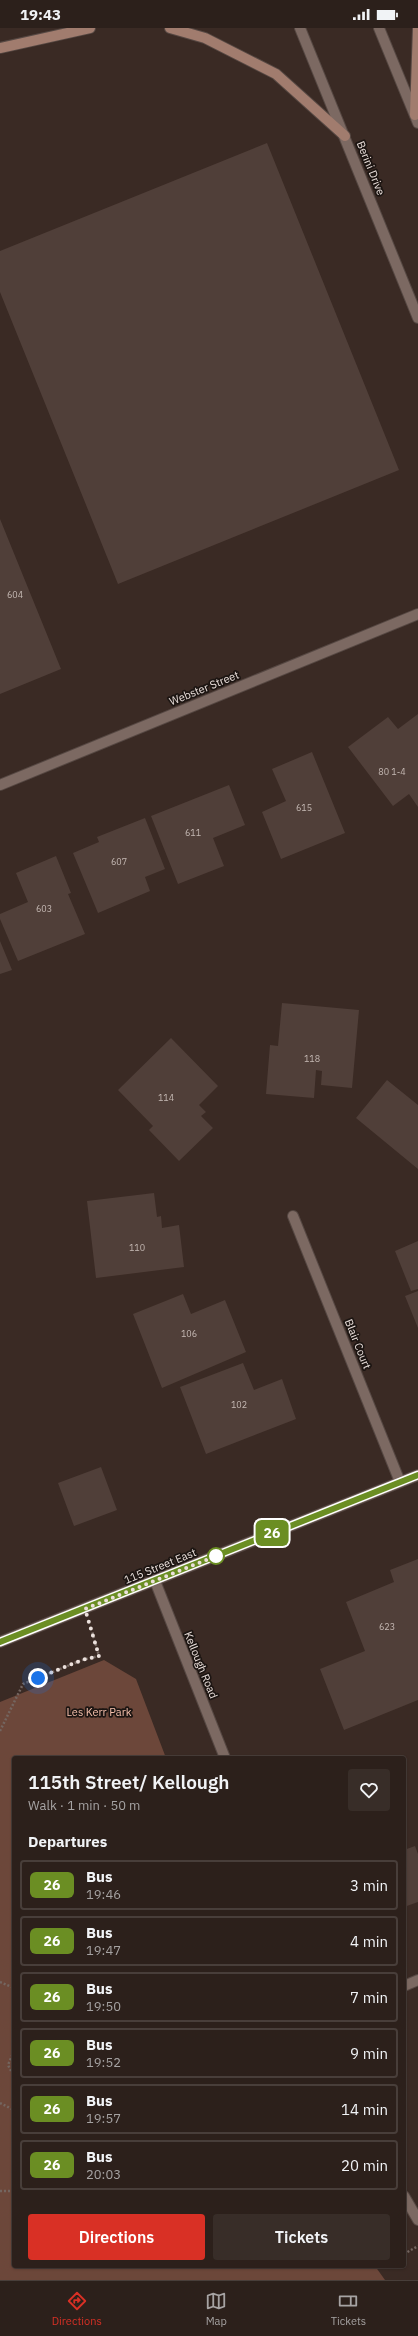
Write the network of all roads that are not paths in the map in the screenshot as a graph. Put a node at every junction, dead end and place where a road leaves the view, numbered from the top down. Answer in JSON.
{"nodes":[{"id":1,"x":90,"y":28,"type":"edge"},
{"id":2,"x":170,"y":28,"type":"edge"},
{"id":3,"x":300,"y":28,"type":"edge"},
{"id":4,"x":379,"y":28,"type":"edge"},
{"id":5,"x":418,"y":28,"type":"edge"},
{"id":6,"x":0,"y":48,"type":"edge"},
{"id":7,"x":416,"y":119,"type":"edge"},
{"id":8,"x":345,"y":136,"type":"junction"},
{"id":9,"x":418,"y":318,"type":"edge"},
{"id":10,"x":418,"y":614,"type":"edge"},
{"id":11,"x":0,"y":785,"type":"edge"},
{"id":12,"x":293,"y":1216,"type":"dead end"},
{"id":13,"x":418,"y":1475,"type":"edge"},
{"id":14,"x":400,"y":1482,"type":"junction"},
{"id":15,"x":155,"y":1581,"type":"junction"},
{"id":16,"x":0,"y":1642,"type":"edge"},
{"id":17,"x":224,"y":1756,"type":"edge"},
{"id":18,"x":418,"y":1980,"type":"edge"},
{"id":19,"x":406,"y":1985,"type":"edge"},
{"id":20,"x":406,"y":2199,"type":"edge"},
{"id":21,"x":418,"y":2220,"type":"edge"}],
"edges":[{"from":1,"to":6,"type":"main road"},
{"from":2,"to":8,"type":"main road"},
{"from":3,"to":8,"type":"street","name":"Berini Drive"},
{"from":4,"to":7,"type":"street"},
{"from":5,"to":7,"type":"main road"},
{"from":8,"to":9,"type":"street","name":"Berini Drive"},
{"from":10,"to":11,"type":"street","name":"Webster Street"},
{"from":12,"to":14,"type":"street","name":"Blair Court"},
{"from":13,"to":14,"type":"street","name":"115 Street East"},
{"from":14,"to":15,"type":"street","name":"115 Street East"},
{"from":15,"to":16,"type":"street","name":"115 Street East"},
{"from":15,"to":17,"type":"street","name":"Kellough Road"},
{"from":18,"to":19,"type":"street"},
{"from":20,"to":21,"type":"street"}]}
